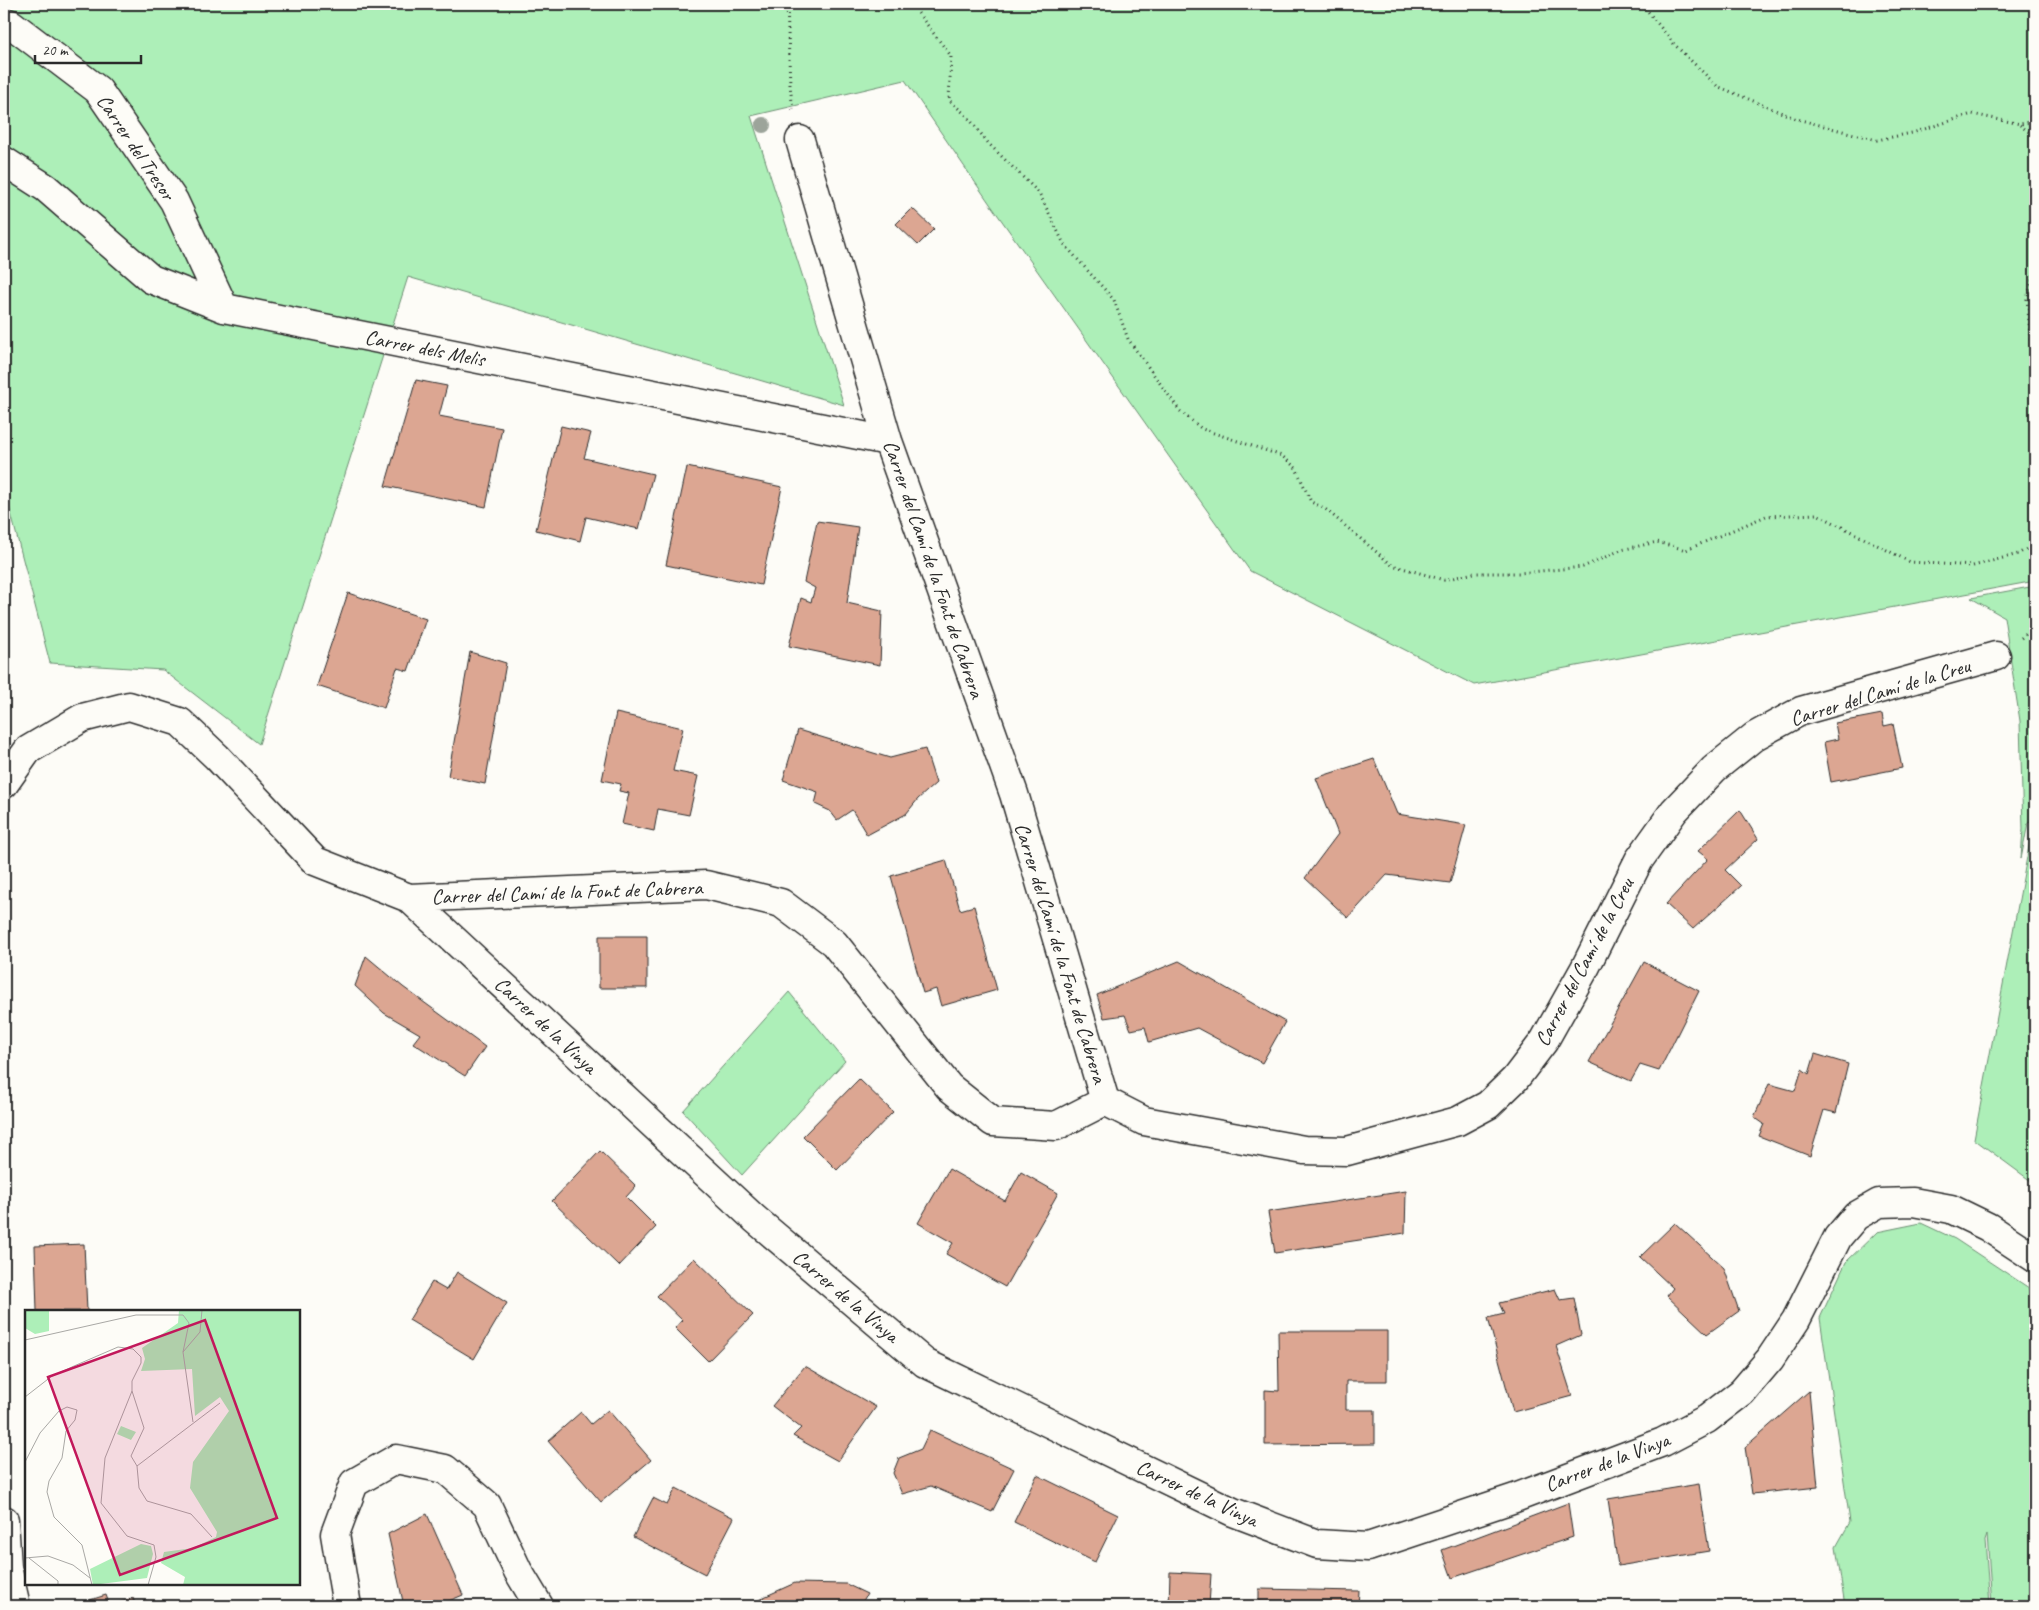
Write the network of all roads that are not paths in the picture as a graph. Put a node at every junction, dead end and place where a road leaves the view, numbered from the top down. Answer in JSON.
{"nodes":[{"id":1,"x":4,"y":22,"type":"edge"},
{"id":2,"x":800,"y":140,"type":"road end"},
{"id":3,"x":4,"y":161,"type":"edge"},
{"id":4,"x":224,"y":308,"type":"junction"},
{"id":5,"x":888,"y":441,"type":"junction"},
{"id":6,"x":1996,"y":656,"type":"dead end"},
{"id":7,"x":4,"y":784,"type":"edge"},
{"id":8,"x":409,"y":898,"type":"junction"},
{"id":9,"x":1105,"y":1101,"type":"junction"},
{"id":10,"x":2035,"y":1258,"type":"edge"},
{"id":11,"x":4,"y":1520,"type":"edge"},
{"id":12,"x":16,"y":1606,"type":"edge"},
{"id":13,"x":347,"y":1606,"type":"edge"},
{"id":14,"x":539,"y":1606,"type":"edge"}],
"edges":[{"from":1,"to":4,"type":"street","name":"Carrer del Tresor"},
{"from":2,"to":5,"type":"street","name":"Carrer del Camí de la Font de Cabrera"},
{"from":3,"to":4,"type":"street","name":"Carrer dels Melis"},
{"from":4,"to":5,"type":"street","name":"Carrer dels Melis"},
{"from":5,"to":9,"type":"street","name":"Carrer del Camí de la Font de Cabrera"},
{"from":6,"to":9,"type":"street","name":"Carrer del Camí de la Creu"},
{"from":7,"to":8,"type":"street","name":"Carrer del Camí de la Font de Cabrera"},
{"from":8,"to":9,"type":"street","name":"Carrer del Camí de la Font de Cabrera"},
{"from":8,"to":10,"type":"street","name":"Carrer de la Vinya"},
{"from":11,"to":12,"type":"street"},
{"from":13,"to":14,"type":"street"}]}
